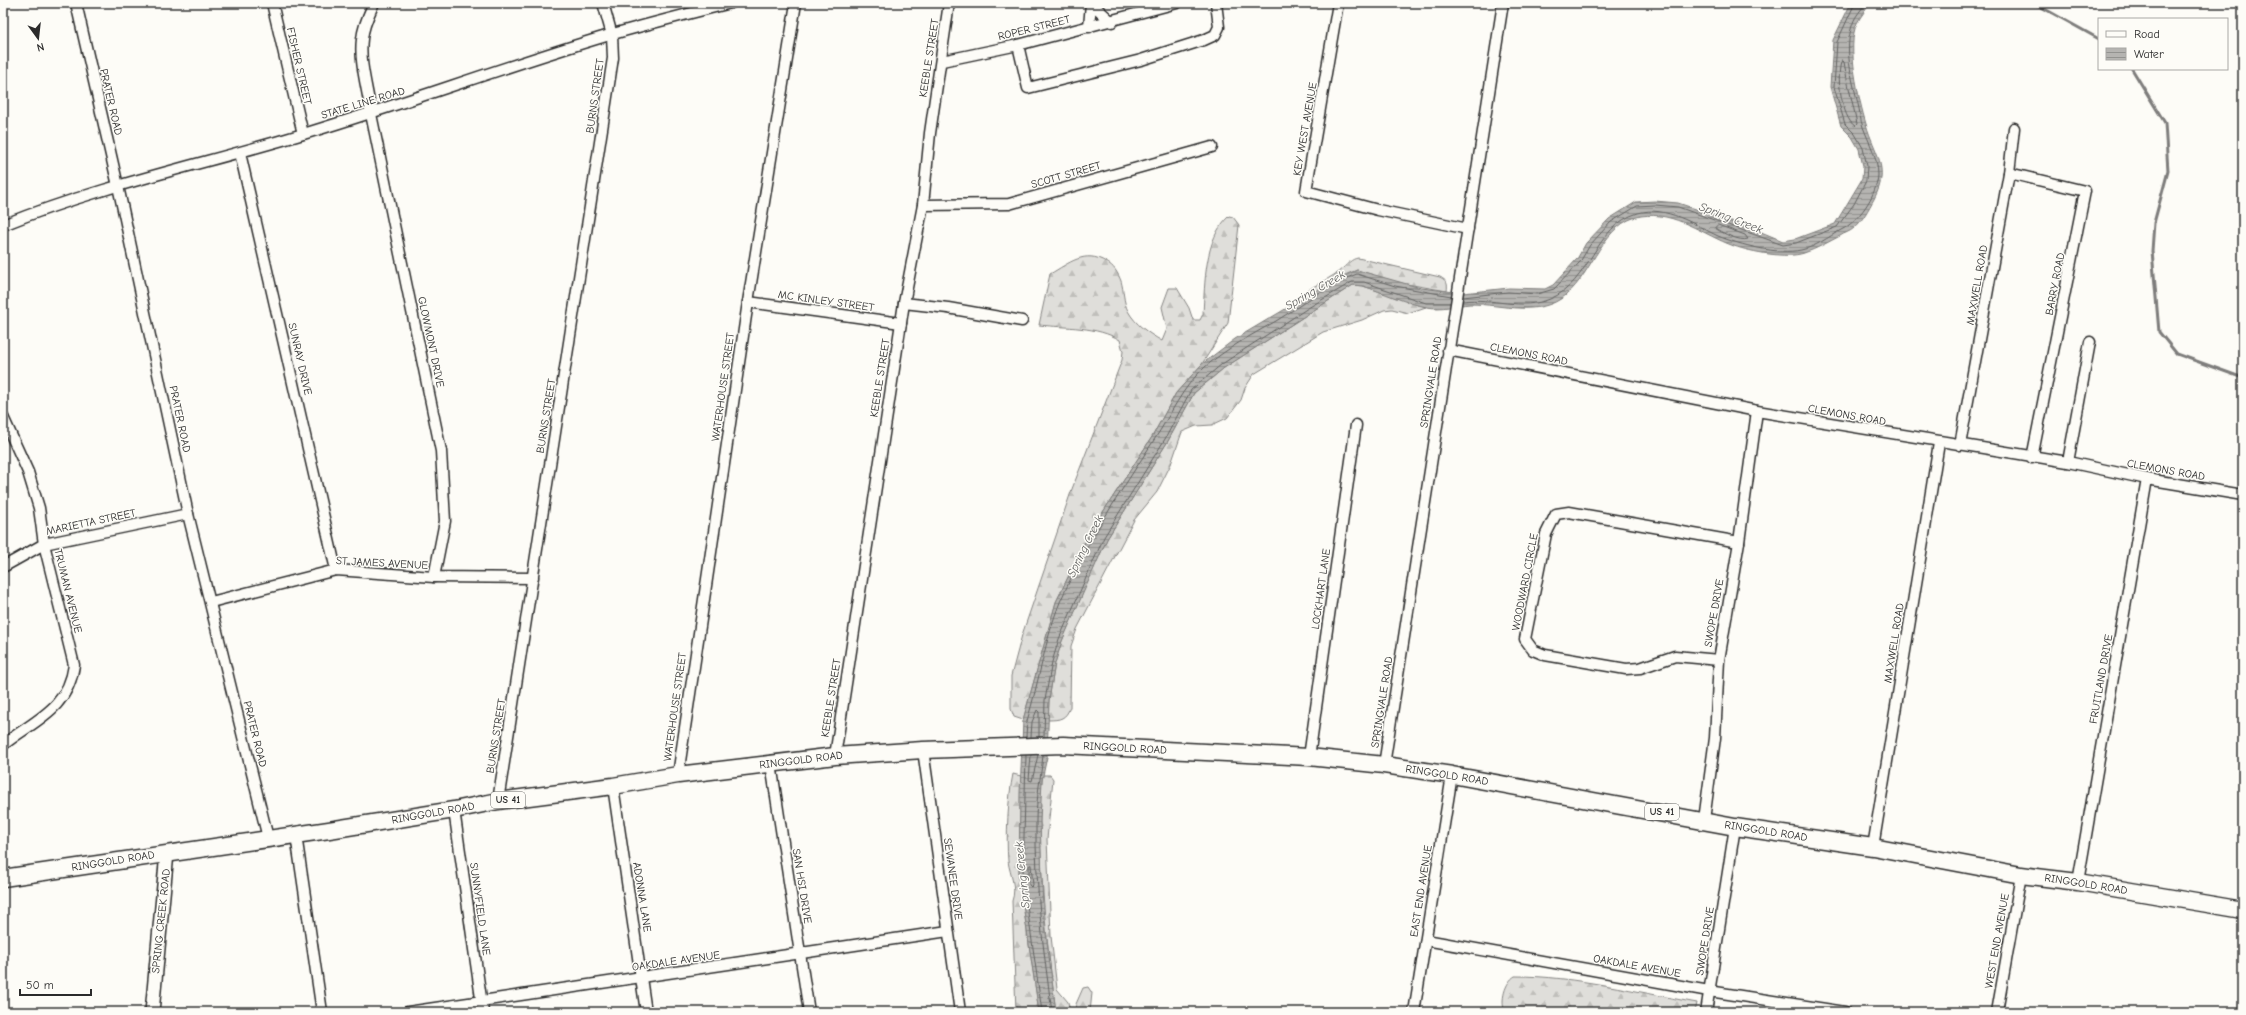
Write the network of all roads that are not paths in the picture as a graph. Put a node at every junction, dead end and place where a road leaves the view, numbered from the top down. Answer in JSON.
{"nodes":[{"id":1,"x":76,"y":3,"type":"edge"},
{"id":2,"x":272,"y":3,"type":"edge"},
{"id":3,"x":374,"y":3,"type":"edge"},
{"id":4,"x":603,"y":3,"type":"edge"},
{"id":5,"x":731,"y":3,"type":"edge"},
{"id":6,"x":796,"y":3,"type":"edge"},
{"id":7,"x":949,"y":3,"type":"edge"},
{"id":8,"x":1091,"y":3,"type":"edge"},
{"id":9,"x":1177,"y":3,"type":"edge"},
{"id":10,"x":1216,"y":3,"type":"edge"},
{"id":11,"x":1338,"y":3,"type":"edge"},
{"id":12,"x":1503,"y":3,"type":"edge"},
{"id":13,"x":1112,"y":22,"type":"junction"},
{"id":14,"x":1089,"y":27,"type":"junction"},
{"id":15,"x":612,"y":35,"type":"junction"},
{"id":16,"x":1018,"y":45,"type":"junction"},
{"id":17,"x":942,"y":62,"type":"junction"},
{"id":18,"x":371,"y":114,"type":"junction"},
{"id":19,"x":2014,"y":128,"type":"dead end"},
{"id":20,"x":303,"y":134,"type":"junction"},
{"id":21,"x":1212,"y":147,"type":"dead end"},
{"id":22,"x":240,"y":153,"type":"junction"},
{"id":23,"x":2009,"y":173,"type":"junction"},
{"id":24,"x":118,"y":186,"type":"junction"},
{"id":25,"x":923,"y":205,"type":"junction"},
{"id":26,"x":3,"y":225,"type":"edge"},
{"id":27,"x":1468,"y":229,"type":"junction"},
{"id":28,"x":748,"y":302,"type":"junction"},
{"id":29,"x":904,"y":303,"type":"junction"},
{"id":30,"x":1022,"y":321,"type":"dead end"},
{"id":31,"x":901,"y":323,"type":"junction"},
{"id":32,"x":2090,"y":342,"type":"dead end"},
{"id":33,"x":1448,"y":350,"type":"junction"},
{"id":34,"x":1757,"y":412,"type":"junction"},
{"id":35,"x":3,"y":417,"type":"edge"},
{"id":36,"x":1356,"y":425,"type":"dead end"},
{"id":37,"x":1939,"y":443,"type":"junction"},
{"id":38,"x":1960,"y":445,"type":"junction"},
{"id":39,"x":2032,"y":458,"type":"junction"},
{"id":40,"x":2068,"y":462,"type":"junction"},
{"id":41,"x":2147,"y":479,"type":"junction"},
{"id":42,"x":2243,"y":495,"type":"edge"},
{"id":43,"x":188,"y":514,"type":"junction"},
{"id":44,"x":1739,"y":542,"type":"junction"},
{"id":45,"x":44,"y":544,"type":"junction"},
{"id":46,"x":3,"y":567,"type":"edge"},
{"id":47,"x":336,"y":570,"type":"junction"},
{"id":48,"x":434,"y":578,"type":"junction"},
{"id":49,"x":533,"y":578,"type":"junction"},
{"id":50,"x":210,"y":602,"type":"junction"},
{"id":51,"x":1719,"y":660,"type":"junction"},
{"id":52,"x":3,"y":745,"type":"edge"},
{"id":53,"x":923,"y":750,"type":"junction"},
{"id":54,"x":835,"y":756,"type":"junction"},
{"id":55,"x":1309,"y":757,"type":"junction"},
{"id":56,"x":771,"y":764,"type":"junction"},
{"id":57,"x":1384,"y":765,"type":"junction"},
{"id":58,"x":678,"y":775,"type":"junction"},
{"id":59,"x":1452,"y":775,"type":"junction"},
{"id":60,"x":613,"y":786,"type":"junction"},
{"id":61,"x":498,"y":801,"type":"junction"},
{"id":62,"x":454,"y":810,"type":"junction"},
{"id":63,"x":1704,"y":820,"type":"junction"},
{"id":64,"x":1735,"y":826,"type":"junction"},
{"id":65,"x":296,"y":835,"type":"junction"},
{"id":66,"x":268,"y":838,"type":"junction"},
{"id":67,"x":1873,"y":847,"type":"junction"},
{"id":68,"x":167,"y":853,"type":"junction"},
{"id":69,"x":2021,"y":875,"type":"junction"},
{"id":70,"x":3,"y":878,"type":"edge"},
{"id":71,"x":2078,"y":882,"type":"junction"},
{"id":72,"x":2243,"y":910,"type":"edge"},
{"id":73,"x":948,"y":931,"type":"junction"},
{"id":74,"x":1426,"y":940,"type":"junction"},
{"id":75,"x":801,"y":955,"type":"junction"},
{"id":76,"x":642,"y":978,"type":"junction"},
{"id":77,"x":1709,"y":991,"type":"junction"},
{"id":78,"x":482,"y":1001,"type":"junction"},
{"id":79,"x":152,"y":1012,"type":"edge"},
{"id":80,"x":322,"y":1012,"type":"edge"},
{"id":81,"x":408,"y":1012,"type":"edge"},
{"id":82,"x":483,"y":1012,"type":"edge"},
{"id":83,"x":646,"y":1012,"type":"edge"},
{"id":84,"x":809,"y":1012,"type":"edge"},
{"id":85,"x":960,"y":1012,"type":"edge"},
{"id":86,"x":1414,"y":1012,"type":"edge"},
{"id":87,"x":1706,"y":1012,"type":"edge"},
{"id":88,"x":1845,"y":1012,"type":"edge"},
{"id":89,"x":1997,"y":1012,"type":"edge"}],
"edges":[{"from":1,"to":24,"type":"street","name":"PRATER ROAD"},
{"from":2,"to":20,"type":"street","name":"FISHER STREET"},
{"from":3,"to":18,"type":"street","name":"GLOWMONT DRIVE"},
{"from":4,"to":15,"type":"street","name":"BURNS STREET"},
{"from":5,"to":15,"type":"street","name":"STATE LINE ROAD"},
{"from":6,"to":28,"type":"street","name":"WATERHOUSE STREET"},
{"from":7,"to":17,"type":"street","name":"KEEBLE STREET"},
{"from":8,"to":13,"type":"street"},
{"from":8,"to":14,"type":"street"},
{"from":9,"to":13,"type":"street","name":"ROPER STREET"},
{"from":10,"to":16,"type":"street"},
{"from":11,"to":27,"type":"street","name":"KEY WEST AVENUE"},
{"from":12,"to":27,"type":"street","name":"SPRINGVALE ROAD"},
{"from":13,"to":14,"type":"street","name":"ROPER STREET"},
{"from":14,"to":16,"type":"street","name":"ROPER STREET"},
{"from":15,"to":18,"type":"street","name":"STATE LINE ROAD"},
{"from":15,"to":49,"type":"street","name":"BURNS STREET"},
{"from":16,"to":17,"type":"street","name":"ROPER STREET"},
{"from":17,"to":25,"type":"street","name":"KEEBLE STREET"},
{"from":18,"to":20,"type":"street","name":"STATE LINE ROAD"},
{"from":18,"to":48,"type":"street","name":"GLOWMONT DRIVE"},
{"from":19,"to":23,"type":"street","name":"MAXWELL ROAD"},
{"from":20,"to":22,"type":"street","name":"STATE LINE ROAD"},
{"from":21,"to":25,"type":"street","name":"SCOTT STREET"},
{"from":22,"to":24,"type":"street","name":"STATE LINE ROAD"},
{"from":22,"to":47,"type":"street","name":"SUNRAY DRIVE"},
{"from":23,"to":38,"type":"street","name":"MAXWELL ROAD"},
{"from":23,"to":39,"type":"street","name":"BARRY ROAD"},
{"from":24,"to":26,"type":"street","name":"STATE LINE ROAD"},
{"from":24,"to":43,"type":"street","name":"PRATER ROAD"},
{"from":25,"to":29,"type":"street","name":"KEEBLE STREET"},
{"from":27,"to":33,"type":"street","name":"SPRINGVALE ROAD"},
{"from":28,"to":31,"type":"street","name":"MC KINLEY STREET"},
{"from":28,"to":58,"type":"street","name":"WATERHOUSE STREET"},
{"from":29,"to":30,"type":"street"},
{"from":29,"to":31,"type":"street","name":"KEEBLE STREET"},
{"from":31,"to":54,"type":"street","name":"KEEBLE STREET"},
{"from":32,"to":40,"type":"street"},
{"from":33,"to":34,"type":"street","name":"CLEMONS ROAD"},
{"from":33,"to":57,"type":"street","name":"SPRINGVALE ROAD"},
{"from":34,"to":37,"type":"street","name":"CLEMONS ROAD"},
{"from":34,"to":44,"type":"street","name":"SWOPE DRIVE"},
{"from":35,"to":45,"type":"street","name":"TRUMAN AVENUE"},
{"from":36,"to":55,"type":"street","name":"LOCKHART LANE"},
{"from":37,"to":38,"type":"street","name":"CLEMONS ROAD"},
{"from":37,"to":67,"type":"street","name":"MAXWELL ROAD"},
{"from":38,"to":39,"type":"street","name":"CLEMONS ROAD"},
{"from":39,"to":40,"type":"street","name":"CLEMONS ROAD"},
{"from":40,"to":41,"type":"street","name":"CLEMONS ROAD"},
{"from":41,"to":42,"type":"street","name":"CLEMONS ROAD"},
{"from":41,"to":71,"type":"street","name":"FRUITLAND DRIVE"},
{"from":43,"to":45,"type":"street","name":"MARIETTA STREET"},
{"from":43,"to":50,"type":"street","name":"PRATER ROAD"},
{"from":44,"to":51,"type":"street","name":"SWOPE DRIVE"},
{"from":44,"to":51,"type":"street","name":"WOODWARD CIRCLE"},
{"from":45,"to":46,"type":"street","name":"MARIETTA STREET"},
{"from":45,"to":52,"type":"street","name":"TRUMAN AVENUE"},
{"from":47,"to":48,"type":"street","name":"ST JAMES AVENUE"},
{"from":47,"to":50,"type":"street","name":"ST JAMES AVENUE"},
{"from":48,"to":49,"type":"street","name":"ST JAMES AVENUE"},
{"from":49,"to":61,"type":"street","name":"BURNS STREET"},
{"from":50,"to":66,"type":"street","name":"PRATER ROAD"},
{"from":51,"to":63,"type":"street","name":"SWOPE DRIVE"},
{"from":53,"to":54,"type":"main road","name":"RINGGOLD ROAD","number":"US 41"},
{"from":53,"to":55,"type":"main road","name":"RINGGOLD ROAD","number":"US 41"},
{"from":53,"to":73,"type":"street","name":"SEWANEE DRIVE"},
{"from":54,"to":56,"type":"main road","name":"RINGGOLD ROAD","number":"US 41"},
{"from":55,"to":57,"type":"main road","name":"RINGGOLD ROAD","number":"US 41"},
{"from":56,"to":58,"type":"main road","name":"RINGGOLD ROAD","number":"US 41"},
{"from":56,"to":75,"type":"street","name":"SAN HSI DRIVE"},
{"from":57,"to":59,"type":"main road","name":"RINGGOLD ROAD","number":"US 41"},
{"from":58,"to":60,"type":"main road","name":"RINGGOLD ROAD","number":"US 41"},
{"from":59,"to":63,"type":"main road","name":"RINGGOLD ROAD","number":"US 41"},
{"from":59,"to":74,"type":"street","name":"EAST END AVENUE"},
{"from":60,"to":61,"type":"main road","name":"RINGGOLD ROAD","number":"US 41"},
{"from":60,"to":76,"type":"street","name":"ADONNA LANE"},
{"from":61,"to":62,"type":"main road","name":"RINGGOLD ROAD","number":"US 41"},
{"from":62,"to":65,"type":"main road","name":"RINGGOLD ROAD","number":"US 41"},
{"from":62,"to":78,"type":"street","name":"SUNNYFIELD LANE"},
{"from":63,"to":64,"type":"main road","name":"RINGGOLD ROAD","number":"US 41"},
{"from":64,"to":67,"type":"main road","name":"RINGGOLD ROAD","number":"US 41"},
{"from":64,"to":77,"type":"street","name":"SWOPE DRIVE"},
{"from":65,"to":66,"type":"main road","name":"RINGGOLD ROAD","number":"US 41"},
{"from":65,"to":80,"type":"street"},
{"from":66,"to":68,"type":"main road","name":"RINGGOLD ROAD","number":"US 41"},
{"from":67,"to":69,"type":"main road","name":"RINGGOLD ROAD","number":"US 41"},
{"from":68,"to":70,"type":"main road","name":"RINGGOLD ROAD","number":"US 41"},
{"from":68,"to":79,"type":"street","name":"SPRING CREEK ROAD"},
{"from":69,"to":71,"type":"main road","name":"RINGGOLD ROAD","number":"US 41"},
{"from":69,"to":89,"type":"street","name":"WEST END AVENUE"},
{"from":71,"to":72,"type":"main road","name":"RINGGOLD ROAD","number":"US 41"},
{"from":73,"to":75,"type":"street","name":"OAKDALE AVENUE"},
{"from":73,"to":85,"type":"street","name":"SEWANEE DRIVE"},
{"from":74,"to":77,"type":"street","name":"OAKDALE AVENUE"},
{"from":74,"to":86,"type":"street","name":"EAST END AVENUE"},
{"from":75,"to":76,"type":"street","name":"OAKDALE AVENUE"},
{"from":75,"to":84,"type":"street","name":"SAN HSI DRIVE"},
{"from":76,"to":78,"type":"street","name":"OAKDALE AVENUE"},
{"from":76,"to":83,"type":"street","name":"ADONNA LANE"},
{"from":77,"to":87,"type":"street","name":"SWOPE DRIVE"},
{"from":77,"to":88,"type":"street","name":"OAKDALE AVENUE"},
{"from":78,"to":81,"type":"street","name":"OAKDALE AVENUE"},
{"from":78,"to":82,"type":"street","name":"SUNNYFIELD LANE"}]}
